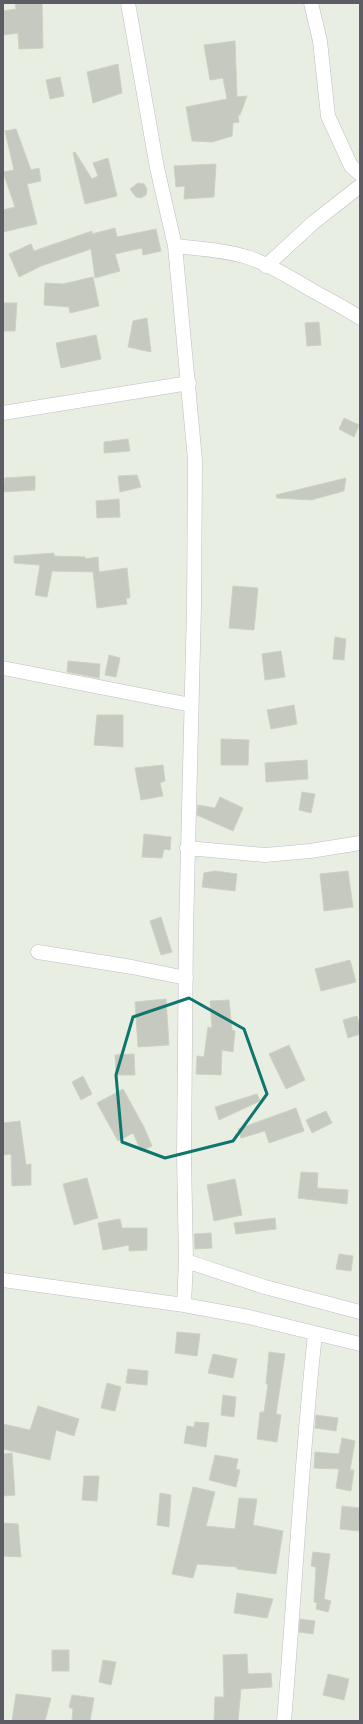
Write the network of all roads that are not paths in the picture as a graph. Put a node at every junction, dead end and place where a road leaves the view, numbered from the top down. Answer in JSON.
{"nodes":[{"id":1,"x":128,"y":3,"type":"edge"},
{"id":2,"x":311,"y":3,"type":"edge"},
{"id":3,"x":360,"y":174,"type":"edge"},
{"id":4,"x":360,"y":186,"type":"edge"},
{"id":5,"x":175,"y":246,"type":"junction"},
{"id":6,"x":266,"y":266,"type":"junction"},
{"id":7,"x":360,"y":318,"type":"edge"},
{"id":8,"x":189,"y":383,"type":"junction"},
{"id":9,"x":3,"y":413,"type":"edge"},
{"id":10,"x":3,"y":668,"type":"edge"},
{"id":11,"x":191,"y":705,"type":"junction"},
{"id":12,"x":360,"y":843,"type":"edge"},
{"id":13,"x":187,"y":848,"type":"junction"},
{"id":14,"x":38,"y":952,"type":"dead end"},
{"id":15,"x":186,"y":978,"type":"junction"},
{"id":16,"x":186,"y":1261,"type":"junction"},
{"id":17,"x":3,"y":1280,"type":"edge"},
{"id":18,"x":184,"y":1305,"type":"junction"},
{"id":19,"x":360,"y":1312,"type":"edge"},
{"id":20,"x":315,"y":1334,"type":"junction"},
{"id":21,"x":360,"y":1344,"type":"edge"},
{"id":22,"x":284,"y":1721,"type":"edge"}],
"edges":[{"from":1,"to":5,"type":"street"},
{"from":2,"to":3,"type":"street"},
{"from":4,"to":6,"type":"street"},
{"from":5,"to":6,"type":"street"},
{"from":5,"to":8,"type":"street"},
{"from":6,"to":7,"type":"street"},
{"from":8,"to":9,"type":"street"},
{"from":8,"to":11,"type":"street"},
{"from":10,"to":11,"type":"street"},
{"from":11,"to":13,"type":"street"},
{"from":12,"to":13,"type":"street"},
{"from":13,"to":15,"type":"street"},
{"from":14,"to":15,"type":"street"},
{"from":15,"to":16,"type":"street"},
{"from":16,"to":18,"type":"street"},
{"from":16,"to":19,"type":"street"},
{"from":17,"to":18,"type":"street"},
{"from":18,"to":20,"type":"street"},
{"from":20,"to":21,"type":"street"},
{"from":20,"to":22,"type":"street"}]}
